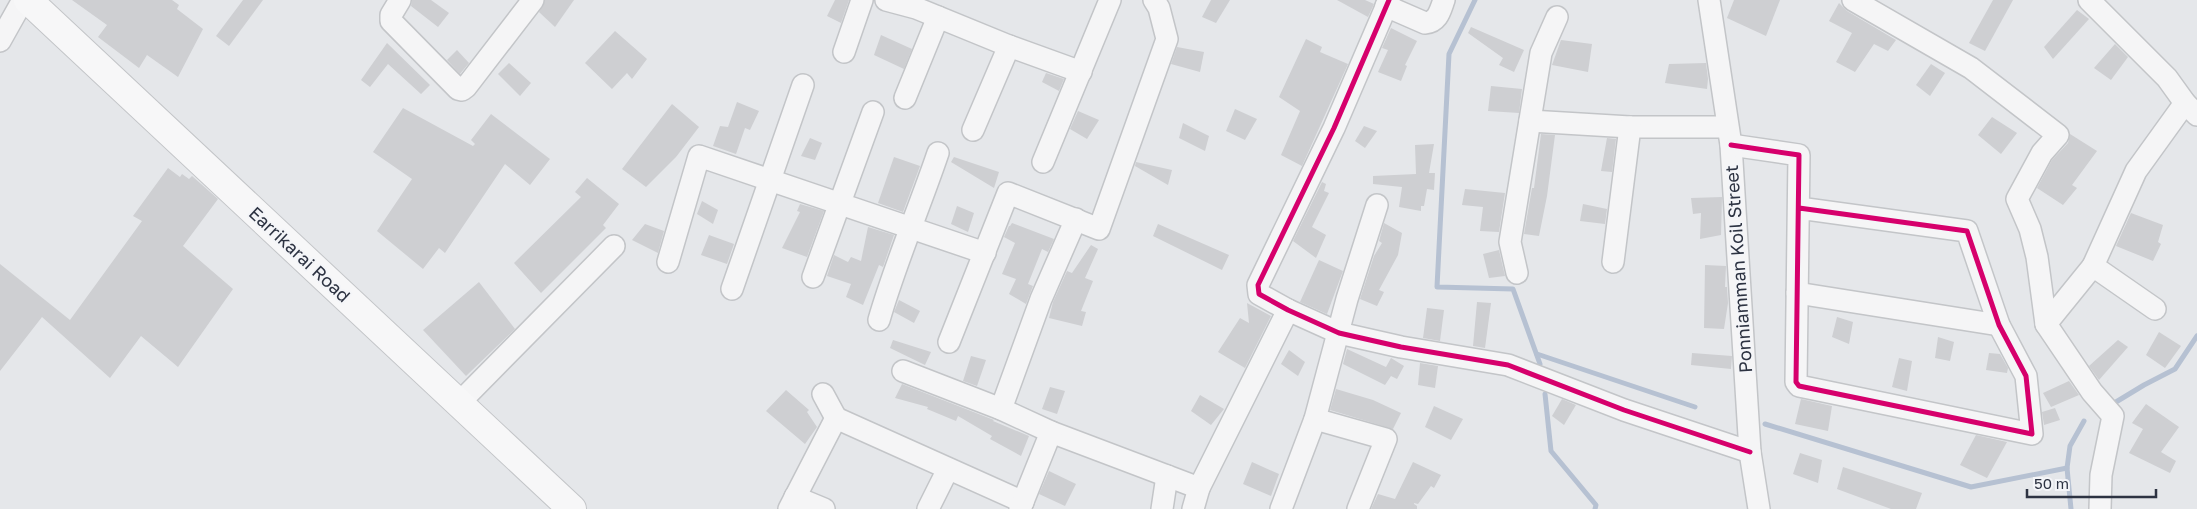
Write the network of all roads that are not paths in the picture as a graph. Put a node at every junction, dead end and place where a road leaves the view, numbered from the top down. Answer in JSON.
{"nodes":[{"id":1,"x":23,"y":0,"type":"edge"},
{"id":2,"x":28,"y":0,"type":"edge"},
{"id":3,"x":400,"y":0,"type":"edge"},
{"id":4,"x":534,"y":0,"type":"edge"},
{"id":5,"x":862,"y":0,"type":"edge"},
{"id":6,"x":886,"y":0,"type":"edge"},
{"id":7,"x":1110,"y":0,"type":"edge"},
{"id":8,"x":1154,"y":0,"type":"edge"},
{"id":9,"x":1444,"y":0,"type":"edge"},
{"id":10,"x":1709,"y":0,"type":"edge"},
{"id":11,"x":1853,"y":0,"type":"edge"},
{"id":12,"x":2089,"y":0,"type":"edge"},
{"id":13,"x":1387,"y":3,"type":"edge"},
{"id":14,"x":938,"y":17,"type":"junction"},
{"id":15,"x":1557,"y":17,"type":"dead end"},
{"id":16,"x":0,"y":41,"type":"edge"},
{"id":17,"x":1009,"y":46,"type":"junction"},
{"id":18,"x":844,"y":52,"type":"dead end"},
{"id":19,"x":1081,"y":72,"type":"junction"},
{"id":20,"x":803,"y":85,"type":"dead end"},
{"id":21,"x":905,"y":98,"type":"dead end"},
{"id":22,"x":2191,"y":109,"type":"edge"},
{"id":23,"x":873,"y":112,"type":"dead end"},
{"id":24,"x":1530,"y":121,"type":"junction"},
{"id":25,"x":1630,"y":127,"type":"junction"},
{"id":26,"x":973,"y":130,"type":"dead end"},
{"id":27,"x":1729,"y":136,"type":"junction"},
{"id":28,"x":938,"y":153,"type":"dead end"},
{"id":29,"x":1043,"y":162,"type":"dead end"},
{"id":30,"x":769,"y":179,"type":"junction"},
{"id":31,"x":840,"y":203,"type":"junction"},
{"id":32,"x":1377,"y":205,"type":"dead end"},
{"id":33,"x":1799,"y":208,"type":"junction"},
{"id":34,"x":1076,"y":219,"type":"junction"},
{"id":35,"x":912,"y":228,"type":"junction"},
{"id":36,"x":614,"y":246,"type":"dead end"},
{"id":37,"x":985,"y":253,"type":"junction"},
{"id":38,"x":668,"y":262,"type":"dead end"},
{"id":39,"x":1613,"y":262,"type":"dead end"},
{"id":40,"x":2093,"y":266,"type":"junction"},
{"id":41,"x":1517,"y":273,"type":"dead end"},
{"id":42,"x":813,"y":277,"type":"dead end"},
{"id":43,"x":732,"y":289,"type":"dead end"},
{"id":44,"x":1797,"y":293,"type":"junction"},
{"id":45,"x":1288,"y":310,"type":"junction"},
{"id":46,"x":2154,"y":310,"type":"dead end"},
{"id":47,"x":879,"y":320,"type":"dead end"},
{"id":48,"x":2046,"y":324,"type":"junction"},
{"id":49,"x":1998,"y":325,"type":"junction"},
{"id":50,"x":1339,"y":333,"type":"junction"},
{"id":51,"x":949,"y":342,"type":"dead end"},
{"id":52,"x":903,"y":371,"type":"dead end"},
{"id":53,"x":823,"y":394,"type":"dead end"},
{"id":54,"x":459,"y":403,"type":"junction"},
{"id":55,"x":1001,"y":409,"type":"junction"},
{"id":56,"x":836,"y":418,"type":"junction"},
{"id":57,"x":1315,"y":419,"type":"junction"},
{"id":58,"x":1051,"y":432,"type":"junction"},
{"id":59,"x":1750,"y":452,"type":"junction"},
{"id":60,"x":948,"y":469,"type":"junction"},
{"id":61,"x":1167,"y":476,"type":"junction"},
{"id":62,"x":1199,"y":488,"type":"junction"},
{"id":63,"x":792,"y":503,"type":"edge"},
{"id":64,"x":1022,"y":506,"type":"edge"},
{"id":65,"x":572,"y":509,"type":"edge"},
{"id":66,"x":824,"y":509,"type":"edge"},
{"id":67,"x":928,"y":509,"type":"edge"},
{"id":68,"x":1162,"y":509,"type":"edge"},
{"id":69,"x":1192,"y":509,"type":"edge"},
{"id":70,"x":1280,"y":509,"type":"edge"},
{"id":71,"x":1358,"y":509,"type":"edge"},
{"id":72,"x":1759,"y":509,"type":"edge"},
{"id":73,"x":2100,"y":509,"type":"edge"}],
"edges":[{"from":1,"to":16,"type":"street"},
{"from":2,"to":54,"type":"main road","name":"Earrikarai Road"},
{"from":3,"to":4,"type":"street"},
{"from":5,"to":18,"type":"street"},
{"from":6,"to":14,"type":"street"},
{"from":7,"to":19,"type":"street"},
{"from":8,"to":34,"type":"street"},
{"from":9,"to":13,"type":"street"},
{"from":10,"to":27,"type":"street","name":"Ponniamman Koil Street"},
{"from":11,"to":48,"type":"street"},
{"from":12,"to":22,"type":"street"},
{"from":13,"to":45,"type":"street"},
{"from":14,"to":17,"type":"street"},
{"from":14,"to":21,"type":"street"},
{"from":15,"to":24,"type":"street"},
{"from":17,"to":19,"type":"street"},
{"from":17,"to":26,"type":"street"},
{"from":19,"to":29,"type":"street"},
{"from":20,"to":30,"type":"street"},
{"from":22,"to":40,"type":"street"},
{"from":23,"to":31,"type":"street"},
{"from":24,"to":25,"type":"street"},
{"from":24,"to":41,"type":"street"},
{"from":25,"to":27,"type":"street"},
{"from":25,"to":39,"type":"street"},
{"from":27,"to":33,"type":"street"},
{"from":27,"to":59,"type":"street","name":"Ponniamman Koil Street"},
{"from":28,"to":35,"type":"street"},
{"from":30,"to":31,"type":"street"},
{"from":30,"to":38,"type":"street"},
{"from":30,"to":43,"type":"street"},
{"from":31,"to":35,"type":"street"},
{"from":31,"to":42,"type":"street"},
{"from":32,"to":50,"type":"street"},
{"from":33,"to":44,"type":"street"},
{"from":33,"to":49,"type":"street"},
{"from":34,"to":37,"type":"street"},
{"from":34,"to":55,"type":"street"},
{"from":35,"to":37,"type":"street"},
{"from":35,"to":47,"type":"street"},
{"from":36,"to":54,"type":"street"},
{"from":37,"to":51,"type":"street"},
{"from":40,"to":46,"type":"street"},
{"from":40,"to":48,"type":"street"},
{"from":44,"to":49,"type":"street"},
{"from":44,"to":49,"type":"street"},
{"from":45,"to":50,"type":"street"},
{"from":45,"to":62,"type":"street"},
{"from":48,"to":73,"type":"street"},
{"from":50,"to":57,"type":"street"},
{"from":50,"to":59,"type":"street"},
{"from":52,"to":55,"type":"street"},
{"from":53,"to":56,"type":"street"},
{"from":54,"to":65,"type":"main road","name":"Earrikarai Road"},
{"from":55,"to":58,"type":"street"},
{"from":56,"to":60,"type":"street"},
{"from":56,"to":63,"type":"street"},
{"from":57,"to":70,"type":"street"},
{"from":57,"to":71,"type":"street"},
{"from":58,"to":61,"type":"street"},
{"from":58,"to":64,"type":"street"},
{"from":59,"to":72,"type":"street","name":"Ponniamman Koil Street"},
{"from":60,"to":64,"type":"street"},
{"from":60,"to":67,"type":"street"},
{"from":61,"to":62,"type":"street"},
{"from":61,"to":68,"type":"street"},
{"from":62,"to":69,"type":"street"},
{"from":63,"to":66,"type":"street"}]}
